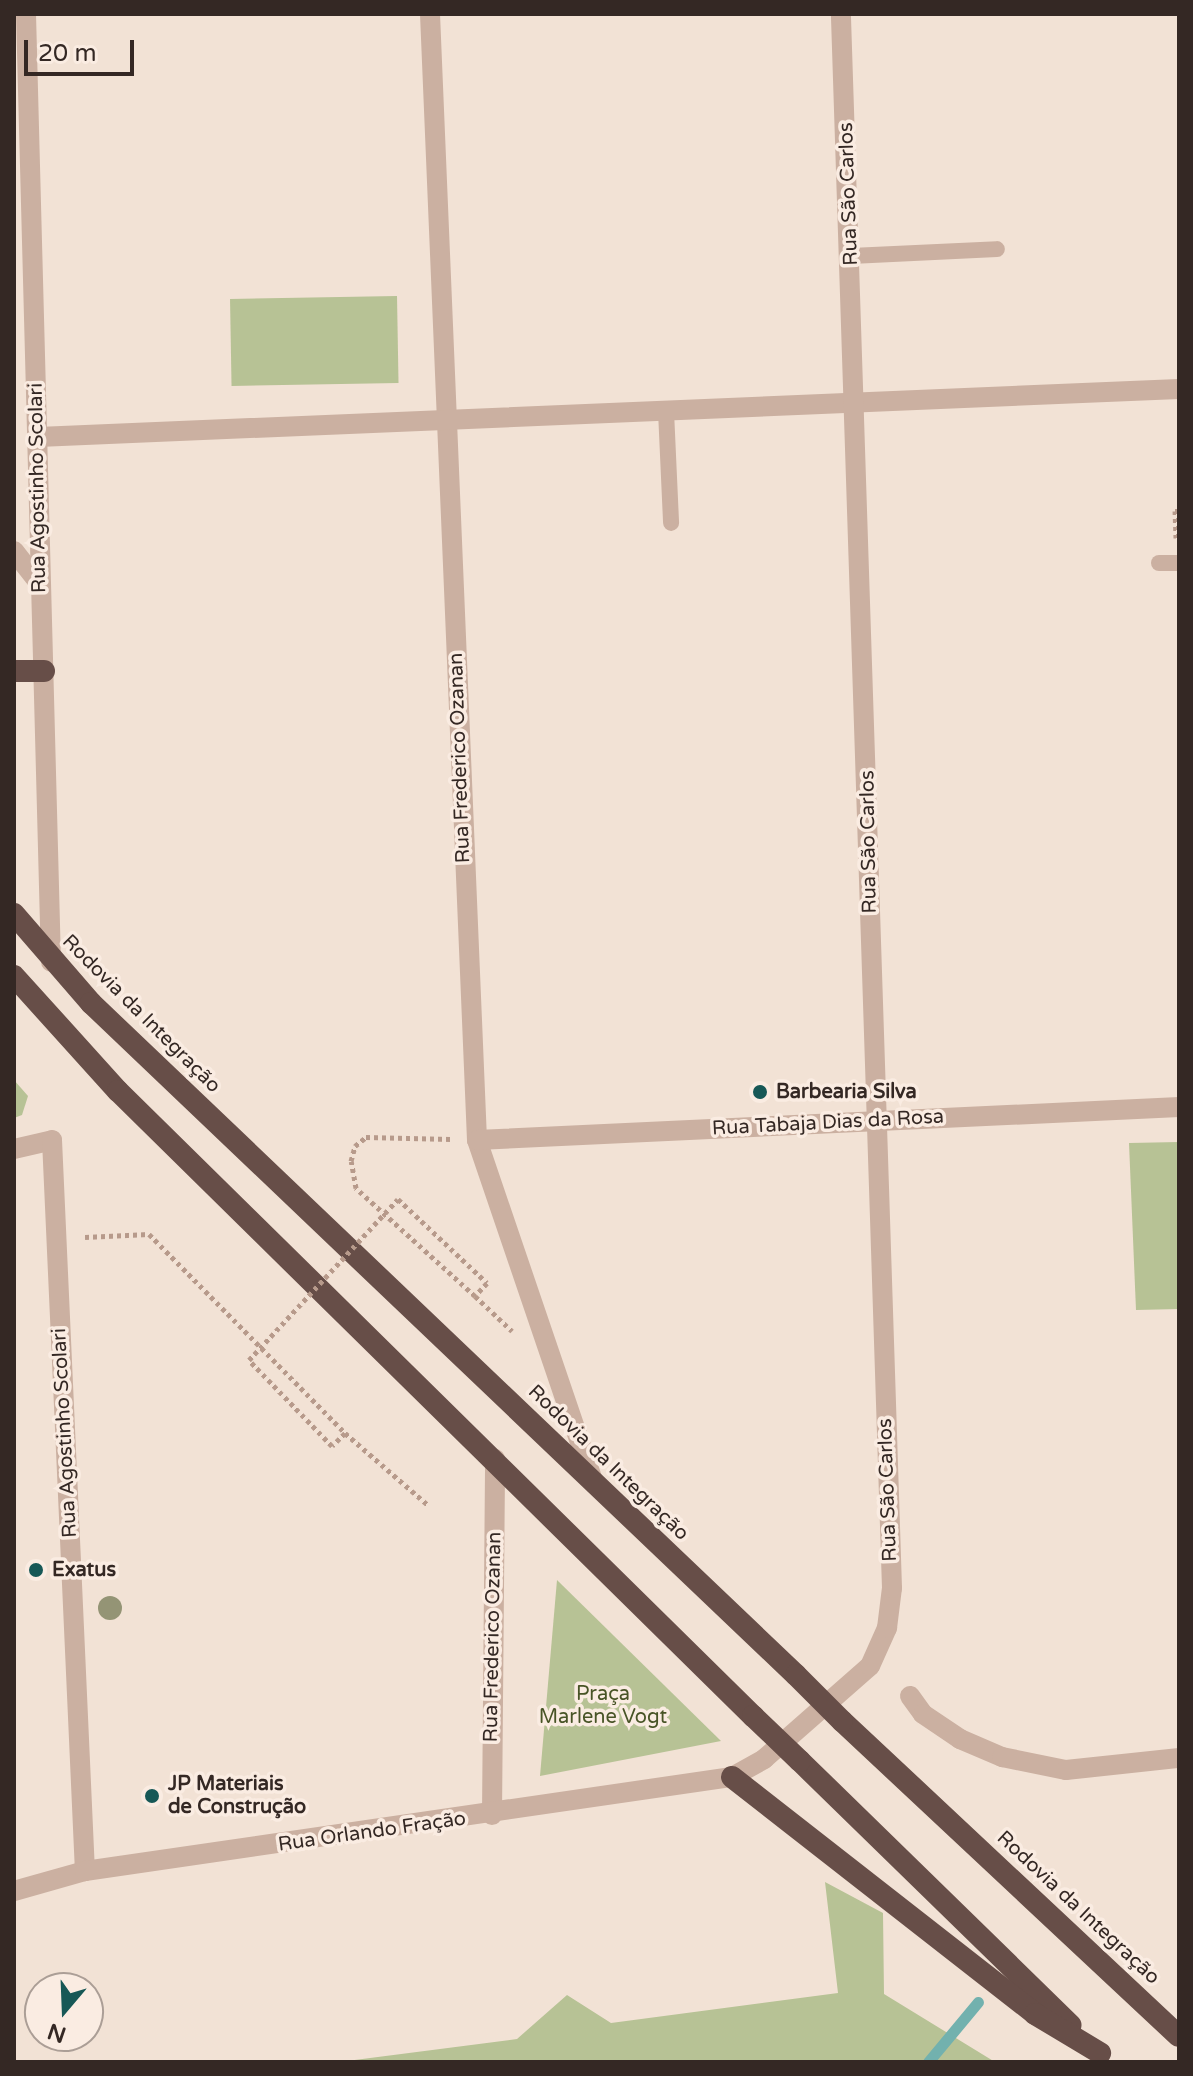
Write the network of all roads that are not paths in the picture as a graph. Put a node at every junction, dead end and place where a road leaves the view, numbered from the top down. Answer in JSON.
{"nodes":[{"id":1,"x":26,"y":14,"type":"edge"},
{"id":2,"x":430,"y":14,"type":"edge"},
{"id":3,"x":841,"y":14,"type":"edge"},
{"id":4,"x":997,"y":249,"type":"dead end"},
{"id":5,"x":851,"y":256,"type":"junction"},
{"id":6,"x":1179,"y":389,"type":"edge"},
{"id":7,"x":858,"y":403,"type":"junction"},
{"id":8,"x":666,"y":411,"type":"junction"},
{"id":9,"x":443,"y":420,"type":"junction"},
{"id":10,"x":38,"y":437,"type":"junction"},
{"id":11,"x":671,"y":523,"type":"dead end"},
{"id":12,"x":14,"y":551,"type":"edge"},
{"id":13,"x":1159,"y":563,"type":"dead end"},
{"id":14,"x":1179,"y":563,"type":"edge"},
{"id":15,"x":37,"y":580,"type":"junction"},
{"id":16,"x":14,"y":671,"type":"edge"},
{"id":17,"x":44,"y":671,"type":"junction"},
{"id":18,"x":14,"y":914,"type":"edge"},
{"id":19,"x":51,"y":962,"type":"junction"},
{"id":20,"x":14,"y":976,"type":"edge"},
{"id":21,"x":1179,"y":1107,"type":"edge"},
{"id":22,"x":876,"y":1121,"type":"junction"},
{"id":23,"x":477,"y":1140,"type":"junction"},
{"id":24,"x":14,"y":1149,"type":"edge"},
{"id":25,"x":495,"y":1459,"type":"junction"},
{"id":26,"x":594,"y":1483,"type":"junction"},
{"id":27,"x":910,"y":1696,"type":"dead end"},
{"id":28,"x":1179,"y":1758,"type":"edge"},
{"id":29,"x":732,"y":1777,"type":"junction"},
{"id":30,"x":492,"y":1815,"type":"junction"},
{"id":31,"x":85,"y":1871,"type":"junction"},
{"id":32,"x":14,"y":1891,"type":"edge"},
{"id":33,"x":1179,"y":2036,"type":"edge"},
{"id":34,"x":1105,"y":2058,"type":"edge"}],
"edges":[{"from":1,"to":10,"type":"street","name":"Rua Agostinho Scolari"},
{"from":2,"to":9,"type":"street","name":"Rua Frederico Ozanan"},
{"from":3,"to":5,"type":"street","name":"Rua São Carlos"},
{"from":4,"to":5,"type":"lane"},
{"from":5,"to":7,"type":"street","name":"Rua São Carlos"},
{"from":6,"to":7,"type":"street"},
{"from":7,"to":8,"type":"street"},
{"from":7,"to":22,"type":"street","name":"Rua São Carlos"},
{"from":8,"to":9,"type":"street"},
{"from":8,"to":11,"type":"lane"},
{"from":9,"to":10,"type":"street"},
{"from":9,"to":23,"type":"street","name":"Rua Frederico Ozanan"},
{"from":10,"to":15,"type":"street","name":"Rua Agostinho Scolari"},
{"from":12,"to":15,"type":"street"},
{"from":13,"to":14,"type":"lane"},
{"from":15,"to":17,"type":"street","name":"Rua Agostinho Scolari"},
{"from":16,"to":17,"type":"highway"},
{"from":17,"to":19,"type":"street","name":"Rua Agostinho Scolari"},
{"from":18,"to":19,"type":"highway","name":"Rodovia da Integração"},
{"from":19,"to":26,"type":"highway","name":"Rodovia da Integração"},
{"from":20,"to":25,"type":"highway"},
{"from":21,"to":22,"type":"street","name":"Rua Tabaja Dias da Rosa"},
{"from":22,"to":23,"type":"street","name":"Rua Tabaja Dias da Rosa"},
{"from":22,"to":29,"type":"street","name":"Rua São Carlos"},
{"from":23,"to":26,"type":"street","name":"Rua Frederico Ozanan"},
{"from":24,"to":31,"type":"street","name":"Rua Agostinho Scolari"},
{"from":25,"to":30,"type":"street","name":"Rua Frederico Ozanan"},
{"from":25,"to":34,"type":"highway","bridge":true},
{"from":26,"to":33,"type":"highway","name":"Rodovia da Integração","bridge":true},
{"from":27,"to":28,"type":"street"},
{"from":29,"to":30,"type":"street","name":"Rua Orlando Fração"},
{"from":29,"to":34,"type":"highway"},
{"from":30,"to":31,"type":"street","name":"Rua Orlando Fração"},
{"from":31,"to":32,"type":"street","name":"Rua Orlando Fração"}]}
